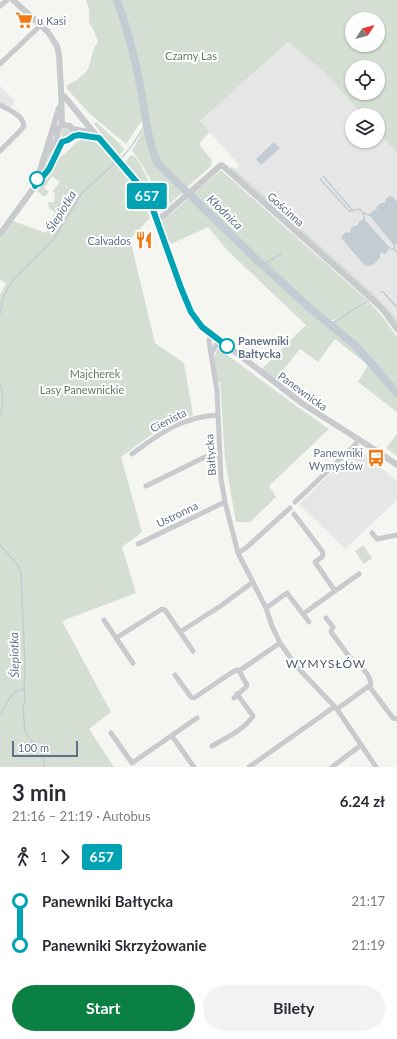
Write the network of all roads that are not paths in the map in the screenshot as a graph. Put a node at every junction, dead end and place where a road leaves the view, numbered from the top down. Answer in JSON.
{"nodes":[{"id":1,"x":7,"y":0,"type":"edge"},
{"id":2,"x":13,"y":0,"type":"edge"},
{"id":3,"x":0,"y":6,"type":"edge"},
{"id":4,"x":41,"y":26,"type":"junction"},
{"id":5,"x":0,"y":64,"type":"edge"},
{"id":6,"x":62,"y":99,"type":"junction"},
{"id":7,"x":0,"y":105,"type":"edge"},
{"id":8,"x":61,"y":126,"type":"junction"},
{"id":9,"x":70,"y":128,"type":"junction"},
{"id":10,"x":58,"y":136,"type":"junction"},
{"id":11,"x":72,"y":137,"type":"junction"},
{"id":12,"x":97,"y":137,"type":"junction"},
{"id":13,"x":64,"y":141,"type":"junction"},
{"id":14,"x":0,"y":151,"type":"edge"},
{"id":15,"x":45,"y":154,"type":"junction"},
{"id":16,"x":41,"y":175,"type":"junction"},
{"id":17,"x":157,"y":219,"type":"junction"},
{"id":18,"x":0,"y":234,"type":"edge"},
{"id":19,"x":397,"y":329,"type":"edge"},
{"id":20,"x":211,"y":334,"type":"junction"},
{"id":21,"x":219,"y":340,"type":"junction"},
{"id":22,"x":211,"y":355,"type":"junction"},
{"id":23,"x":218,"y":414,"type":"junction"},
{"id":24,"x":359,"y":439,"type":"junction"},
{"id":25,"x":132,"y":454,"type":"dead end"},
{"id":26,"x":219,"y":455,"type":"junction"},
{"id":27,"x":397,"y":465,"type":"edge"},
{"id":28,"x":146,"y":486,"type":"dead end"},
{"id":29,"x":225,"y":502,"type":"junction"},
{"id":30,"x":295,"y":502,"type":"dead end"},
{"id":31,"x":290,"y":508,"type":"dead end"},
{"id":32,"x":294,"y":514,"type":"dead end"},
{"id":33,"x":372,"y":533,"type":"dead end"},
{"id":34,"x":397,"y":535,"type":"edge"},
{"id":35,"x":138,"y":544,"type":"dead end"},
{"id":36,"x":238,"y":553,"type":"junction"},
{"id":37,"x":359,"y":574,"type":"dead end"},
{"id":38,"x":253,"y":582,"type":"junction"},
{"id":39,"x":335,"y":591,"type":"junction"},
{"id":40,"x":266,"y":608,"type":"junction"},
{"id":41,"x":303,"y":614,"type":"junction"},
{"id":42,"x":326,"y":618,"type":"dead end"},
{"id":43,"x":104,"y":620,"type":"dead end"},
{"id":44,"x":309,"y":622,"type":"dead end"},
{"id":45,"x":180,"y":632,"type":"junction"},
{"id":46,"x":116,"y":638,"type":"junction"},
{"id":47,"x":280,"y":643,"type":"junction"},
{"id":48,"x":192,"y":650,"type":"dead end"},
{"id":49,"x":133,"y":664,"type":"dead end"},
{"id":50,"x":239,"y":671,"type":"junction"},
{"id":51,"x":175,"y":675,"type":"dead end"},
{"id":52,"x":252,"y":683,"type":"dead end"},
{"id":53,"x":369,"y":686,"type":"junction"},
{"id":54,"x":246,"y":688,"type":"junction"},
{"id":55,"x":335,"y":708,"type":"junction"},
{"id":56,"x":197,"y":718,"type":"dead end"},
{"id":57,"x":397,"y":719,"type":"edge"},
{"id":58,"x":112,"y":733,"type":"dead end"},
{"id":59,"x":172,"y":736,"type":"junction"},
{"id":60,"x":212,"y":746,"type":"dead end"},
{"id":61,"x":362,"y":746,"type":"junction"},
{"id":62,"x":194,"y":767,"type":"edge"},
{"id":63,"x":249,"y":767,"type":"edge"},
{"id":64,"x":332,"y":767,"type":"edge"},
{"id":65,"x":376,"y":767,"type":"edge"}],
"edges":[{"from":1,"to":3,"type":"street"},
{"from":2,"to":4,"type":"street"},
{"from":4,"to":5,"type":"street"},
{"from":4,"to":6,"type":"street"},
{"from":6,"to":8,"type":"street"},
{"from":6,"to":9,"type":"street"},
{"from":6,"to":12,"type":"street","name":"Panewnicka"},
{"from":6,"to":15,"type":"street"},
{"from":7,"to":14,"type":"street"},
{"from":8,"to":9,"type":"street"},
{"from":8,"to":10,"type":"street"},
{"from":9,"to":11,"type":"street"},
{"from":9,"to":12,"type":"street"},
{"from":10,"to":13,"type":"street"},
{"from":10,"to":15,"type":"street"},
{"from":11,"to":12,"type":"street"},
{"from":11,"to":13,"type":"street"},
{"from":12,"to":17,"type":"street","name":"Panewnicka"},
{"from":13,"to":16,"type":"street"},
{"from":15,"to":16,"type":"street"},
{"from":16,"to":18,"type":"street"},
{"from":17,"to":19,"type":"street","name":"Gościnna"},
{"from":17,"to":20,"type":"street","name":"Panewnicka"},
{"from":20,"to":21,"type":"street","name":"Panewnicka"},
{"from":20,"to":22,"type":"street","name":"Bałtycka"},
{"from":21,"to":22,"type":"street"},
{"from":21,"to":24,"type":"street","name":"Panewnicka"},
{"from":22,"to":23,"type":"street","name":"Bałtycka"},
{"from":23,"to":25,"type":"street","name":"Cienista"},
{"from":23,"to":26,"type":"street","name":"Bałtycka"},
{"from":24,"to":27,"type":"street","name":"Panewnicka"},
{"from":24,"to":30,"type":"street"},
{"from":26,"to":28,"type":"street"},
{"from":26,"to":29,"type":"street","name":"Bałtycka"},
{"from":29,"to":35,"type":"street","name":"Ustronna"},
{"from":29,"to":36,"type":"street","name":"Bałtycka"},
{"from":31,"to":36,"type":"street"},
{"from":32,"to":39,"type":"street"},
{"from":33,"to":34,"type":"street"},
{"from":36,"to":38,"type":"street","name":"Bałtycka"},
{"from":37,"to":39,"type":"street"},
{"from":38,"to":40,"type":"street","name":"Bałtycka"},
{"from":38,"to":45,"type":"street"},
{"from":39,"to":41,"type":"street"},
{"from":40,"to":41,"type":"street"},
{"from":40,"to":47,"type":"street","name":"Bałtycka"},
{"from":41,"to":44,"type":"street"},
{"from":42,"to":53,"type":"street"},
{"from":43,"to":46,"type":"street"},
{"from":45,"to":46,"type":"street"},
{"from":45,"to":48,"type":"street"},
{"from":46,"to":49,"type":"street"},
{"from":47,"to":50,"type":"street"},
{"from":47,"to":55,"type":"street","name":"Bałtycka"},
{"from":50,"to":51,"type":"street"},
{"from":50,"to":54,"type":"street"},
{"from":52,"to":54,"type":"street"},
{"from":53,"to":55,"type":"street"},
{"from":53,"to":57,"type":"street"},
{"from":54,"to":60,"type":"street"},
{"from":55,"to":61,"type":"street","name":"Bałtycka"},
{"from":55,"to":63,"type":"street"},
{"from":56,"to":59,"type":"street"},
{"from":58,"to":59,"type":"street"},
{"from":59,"to":62,"type":"street"},
{"from":61,"to":64,"type":"street"},
{"from":61,"to":65,"type":"street","name":"Bałtycka"}]}
